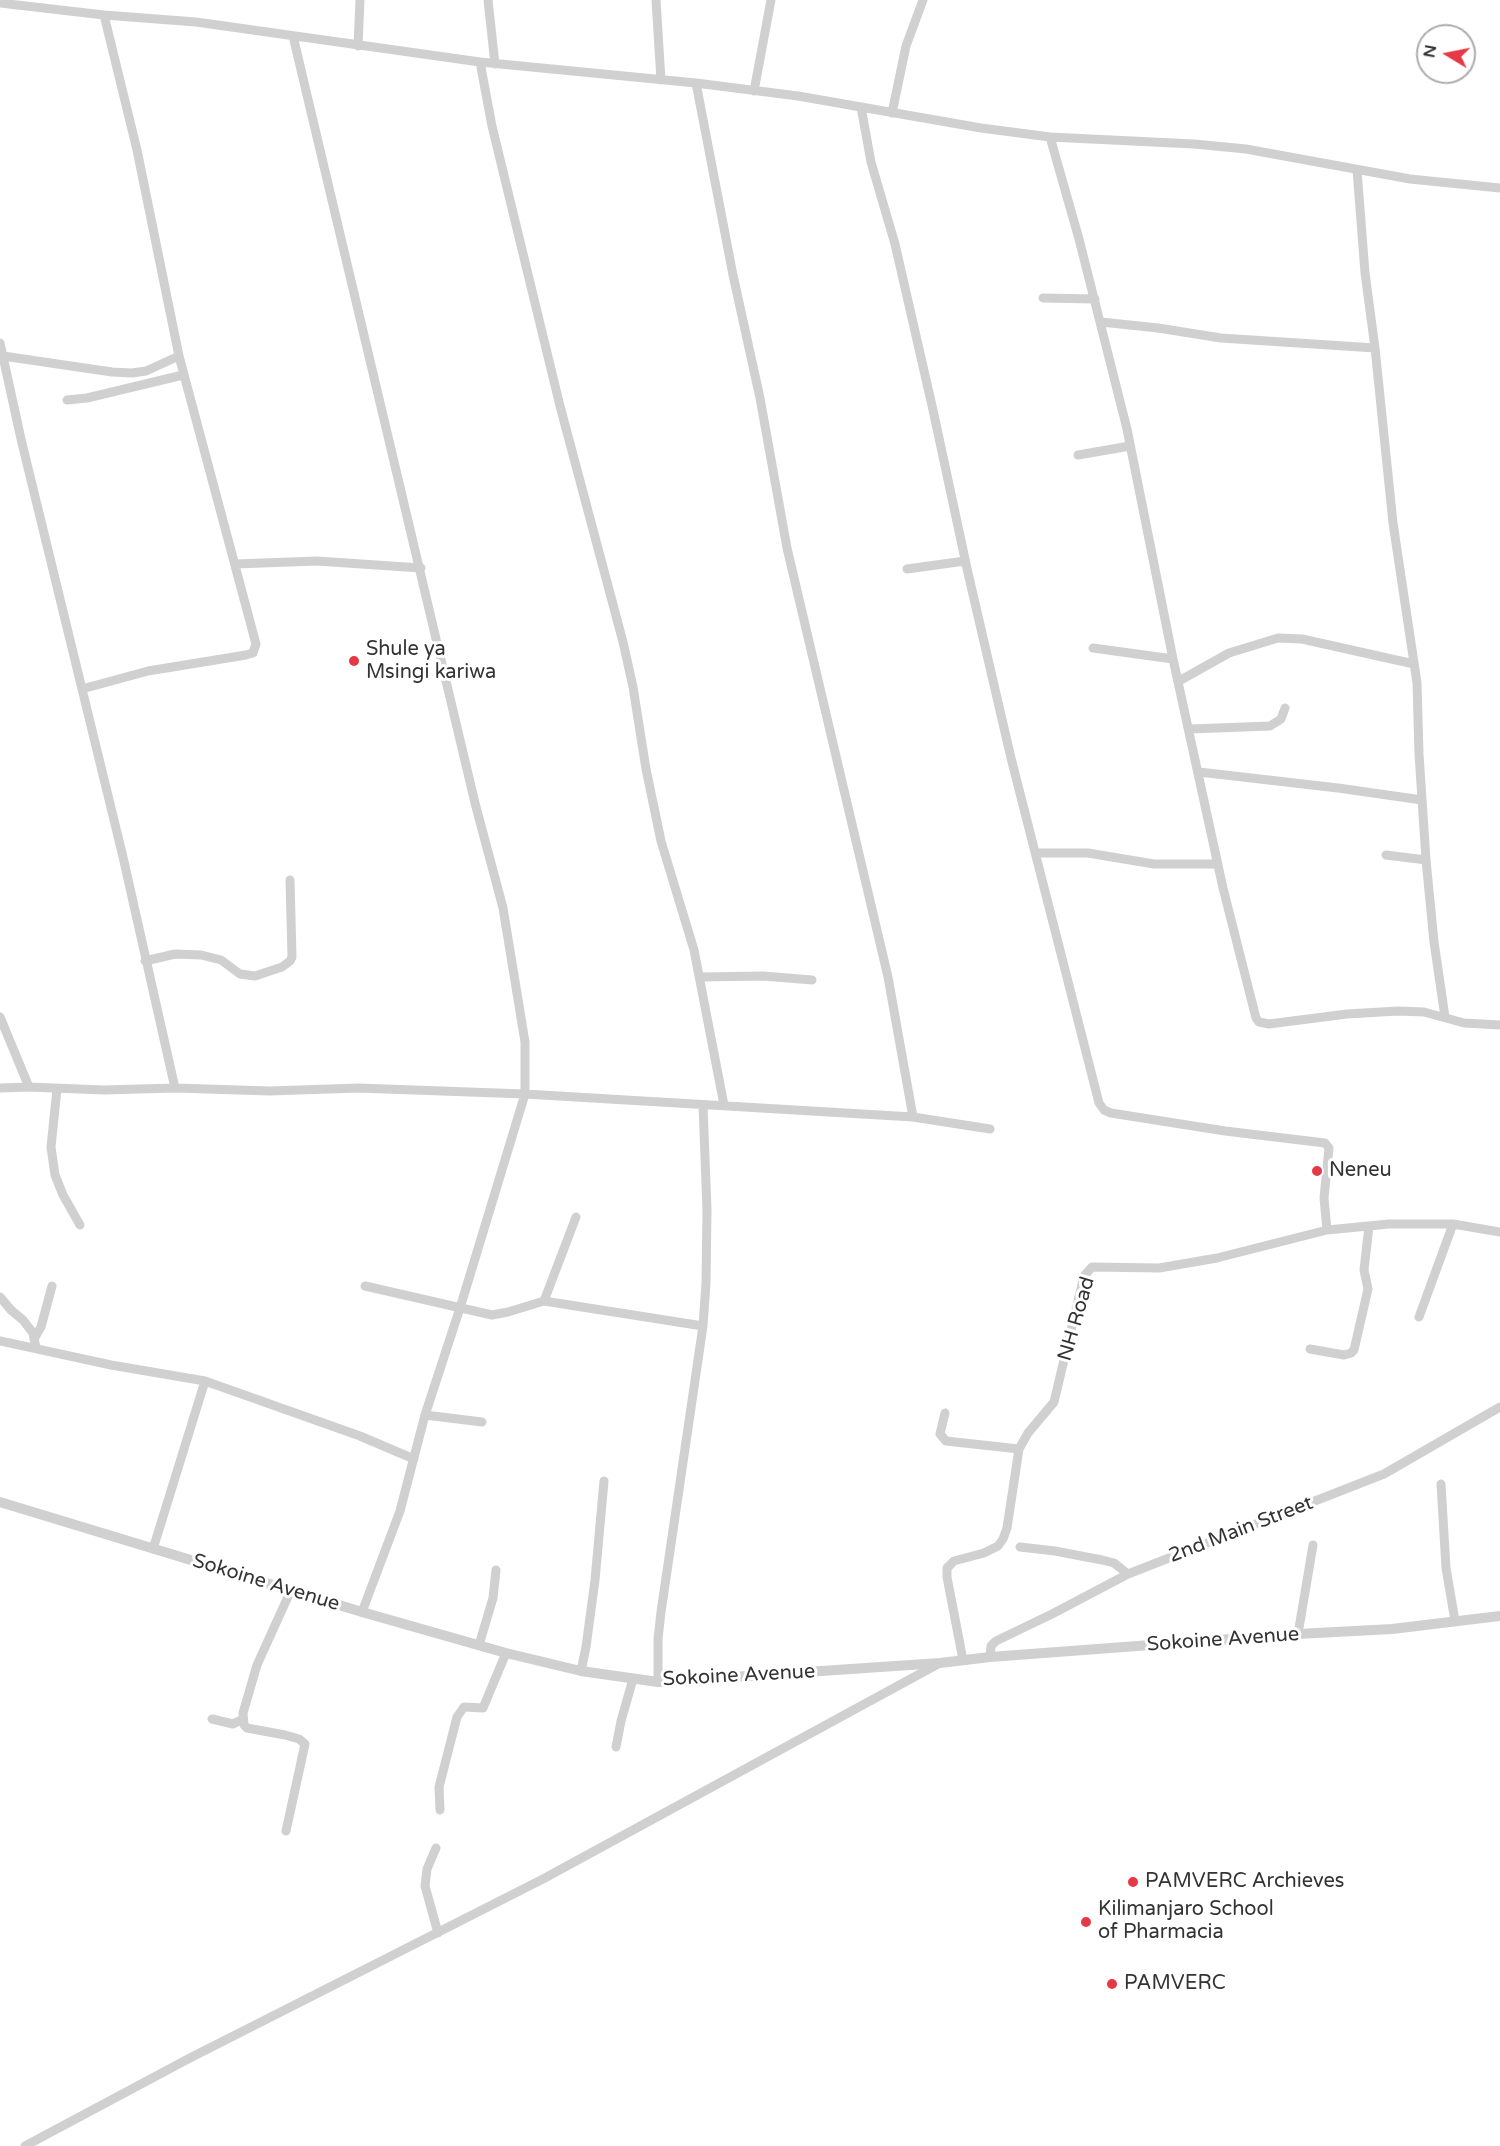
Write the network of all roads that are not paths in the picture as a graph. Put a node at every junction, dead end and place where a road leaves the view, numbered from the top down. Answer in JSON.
{"nodes":[{"id":1,"x":360,"y":0,"type":"edge"},
{"id":2,"x":488,"y":0,"type":"edge"},
{"id":3,"x":656,"y":0,"type":"edge"},
{"id":4,"x":771,"y":0,"type":"edge"},
{"id":5,"x":923,"y":0,"type":"edge"},
{"id":6,"x":0,"y":3,"type":"edge"},
{"id":7,"x":104,"y":15,"type":"junction"},
{"id":8,"x":293,"y":36,"type":"junction"},
{"id":9,"x":357,"y":46,"type":"junction"},
{"id":10,"x":480,"y":62,"type":"junction"},
{"id":11,"x":495,"y":64,"type":"junction"},
{"id":12,"x":661,"y":80,"type":"junction"},
{"id":13,"x":696,"y":83,"type":"junction"},
{"id":14,"x":754,"y":91,"type":"junction"},
{"id":15,"x":861,"y":107,"type":"junction"},
{"id":16,"x":892,"y":113,"type":"junction"},
{"id":17,"x":1050,"y":137,"type":"junction"},
{"id":18,"x":1357,"y":170,"type":"junction"},
{"id":19,"x":1500,"y":188,"type":"edge"},
{"id":20,"x":1043,"y":298,"type":"dead end"},
{"id":21,"x":1095,"y":299,"type":"junction"},
{"id":22,"x":1101,"y":322,"type":"junction"},
{"id":23,"x":0,"y":343,"type":"edge"},
{"id":24,"x":1375,"y":348,"type":"junction"},
{"id":25,"x":3,"y":356,"type":"junction"},
{"id":26,"x":179,"y":356,"type":"junction"},
{"id":27,"x":183,"y":375,"type":"junction"},
{"id":28,"x":67,"y":400,"type":"dead end"},
{"id":29,"x":1130,"y":446,"type":"junction"},
{"id":30,"x":1078,"y":455,"type":"dead end"},
{"id":31,"x":965,"y":561,"type":"junction"},
{"id":32,"x":235,"y":564,"type":"junction"},
{"id":33,"x":421,"y":568,"type":"junction"},
{"id":34,"x":907,"y":569,"type":"dead end"},
{"id":35,"x":1093,"y":648,"type":"dead end"},
{"id":36,"x":1173,"y":659,"type":"junction"},
{"id":37,"x":1414,"y":664,"type":"junction"},
{"id":38,"x":1179,"y":681,"type":"junction"},
{"id":39,"x":82,"y":689,"type":"junction"},
{"id":40,"x":1285,"y":708,"type":"dead end"},
{"id":41,"x":1190,"y":729,"type":"junction"},
{"id":42,"x":1199,"y":772,"type":"junction"},
{"id":43,"x":1422,"y":800,"type":"junction"},
{"id":44,"x":1037,"y":853,"type":"junction"},
{"id":45,"x":1386,"y":855,"type":"dead end"},
{"id":46,"x":1426,"y":860,"type":"junction"},
{"id":47,"x":1218,"y":864,"type":"junction"},
{"id":48,"x":290,"y":880,"type":"dead end"},
{"id":49,"x":145,"y":961,"type":"junction"},
{"id":50,"x":700,"y":977,"type":"junction"},
{"id":51,"x":812,"y":980,"type":"dead end"},
{"id":52,"x":0,"y":1017,"type":"edge"},
{"id":53,"x":1445,"y":1017,"type":"junction"},
{"id":54,"x":1500,"y":1024,"type":"edge"},
{"id":55,"x":29,"y":1087,"type":"junction"},
{"id":56,"x":0,"y":1088,"type":"edge"},
{"id":57,"x":175,"y":1088,"type":"junction"},
{"id":58,"x":57,"y":1089,"type":"junction"},
{"id":59,"x":525,"y":1094,"type":"junction"},
{"id":60,"x":703,"y":1105,"type":"junction"},
{"id":61,"x":724,"y":1105,"type":"junction"},
{"id":62,"x":913,"y":1117,"type":"junction"},
{"id":63,"x":990,"y":1129,"type":"dead end"},
{"id":64,"x":576,"y":1217,"type":"dead end"},
{"id":65,"x":1453,"y":1224,"type":"junction"},
{"id":66,"x":80,"y":1226,"type":"dead end"},
{"id":67,"x":1369,"y":1226,"type":"junction"},
{"id":68,"x":1327,"y":1230,"type":"junction"},
{"id":69,"x":1500,"y":1232,"type":"edge"},
{"id":70,"x":365,"y":1286,"type":"dead end"},
{"id":71,"x":52,"y":1287,"type":"dead end"},
{"id":72,"x":0,"y":1297,"type":"edge"},
{"id":73,"x":544,"y":1301,"type":"junction"},
{"id":74,"x":460,"y":1308,"type":"junction"},
{"id":75,"x":1419,"y":1317,"type":"dead end"},
{"id":76,"x":703,"y":1326,"type":"junction"},
{"id":77,"x":0,"y":1341,"type":"edge"},
{"id":78,"x":35,"y":1344,"type":"junction"},
{"id":79,"x":1310,"y":1349,"type":"dead end"},
{"id":80,"x":205,"y":1381,"type":"junction"},
{"id":81,"x":1500,"y":1407,"type":"edge"},
{"id":82,"x":945,"y":1413,"type":"dead end"},
{"id":83,"x":425,"y":1415,"type":"junction"},
{"id":84,"x":482,"y":1422,"type":"dead end"},
{"id":85,"x":1019,"y":1449,"type":"junction"},
{"id":86,"x":414,"y":1459,"type":"junction"},
{"id":87,"x":604,"y":1481,"type":"dead end"},
{"id":88,"x":1441,"y":1484,"type":"dead end"},
{"id":89,"x":0,"y":1502,"type":"edge"},
{"id":90,"x":1313,"y":1545,"type":"dead end"},
{"id":91,"x":1020,"y":1547,"type":"dead end"},
{"id":92,"x":153,"y":1549,"type":"junction"},
{"id":93,"x":496,"y":1570,"type":"dead end"},
{"id":94,"x":1128,"y":1574,"type":"junction"},
{"id":95,"x":291,"y":1590,"type":"junction"},
{"id":96,"x":362,"y":1612,"type":"junction"},
{"id":97,"x":1500,"y":1616,"type":"edge"},
{"id":98,"x":1455,"y":1621,"type":"junction"},
{"id":99,"x":1298,"y":1634,"type":"junction"},
{"id":100,"x":479,"y":1645,"type":"junction"},
{"id":101,"x":507,"y":1653,"type":"junction"},
{"id":102,"x":990,"y":1657,"type":"junction"},
{"id":103,"x":963,"y":1660,"type":"junction"},
{"id":104,"x":940,"y":1663,"type":"junction"},
{"id":105,"x":581,"y":1671,"type":"junction"},
{"id":106,"x":633,"y":1679,"type":"junction"},
{"id":107,"x":658,"y":1682,"type":"junction"},
{"id":108,"x":212,"y":1719,"type":"dead end"},
{"id":109,"x":243,"y":1719,"type":"junction"},
{"id":110,"x":616,"y":1747,"type":"dead end"},
{"id":111,"x":440,"y":1810,"type":"dead end"},
{"id":112,"x":286,"y":1831,"type":"dead end"},
{"id":113,"x":436,"y":1848,"type":"dead end"},
{"id":114,"x":438,"y":1932,"type":"junction"},
{"id":115,"x":25,"y":2146,"type":"edge"}],
"edges":[{"from":1,"to":9,"type":"street"},
{"from":2,"to":11,"type":"street"},
{"from":3,"to":12,"type":"street"},
{"from":4,"to":14,"type":"street"},
{"from":5,"to":16,"type":"street"},
{"from":6,"to":7,"type":"street"},
{"from":7,"to":8,"type":"street"},
{"from":7,"to":26,"type":"street"},
{"from":8,"to":9,"type":"street"},
{"from":8,"to":33,"type":"street"},
{"from":9,"to":10,"type":"street"},
{"from":10,"to":11,"type":"street"},
{"from":10,"to":50,"type":"street"},
{"from":11,"to":12,"type":"street"},
{"from":12,"to":13,"type":"street"},
{"from":13,"to":14,"type":"street"},
{"from":13,"to":62,"type":"street"},
{"from":14,"to":15,"type":"street"},
{"from":15,"to":16,"type":"street"},
{"from":15,"to":31,"type":"street"},
{"from":16,"to":17,"type":"street"},
{"from":17,"to":18,"type":"street"},
{"from":17,"to":21,"type":"street"},
{"from":18,"to":19,"type":"street"},
{"from":18,"to":24,"type":"street"},
{"from":20,"to":21,"type":"street"},
{"from":21,"to":22,"type":"street"},
{"from":22,"to":24,"type":"street"},
{"from":22,"to":29,"type":"street"},
{"from":23,"to":25,"type":"street"},
{"from":24,"to":37,"type":"street"},
{"from":25,"to":26,"type":"street"},
{"from":25,"to":39,"type":"street"},
{"from":26,"to":27,"type":"street"},
{"from":27,"to":28,"type":"street"},
{"from":27,"to":32,"type":"street"},
{"from":29,"to":30,"type":"street"},
{"from":29,"to":36,"type":"street"},
{"from":31,"to":34,"type":"street"},
{"from":31,"to":44,"type":"street"},
{"from":32,"to":33,"type":"street"},
{"from":32,"to":39,"type":"street"},
{"from":33,"to":59,"type":"street"},
{"from":35,"to":36,"type":"street"},
{"from":36,"to":38,"type":"street"},
{"from":37,"to":38,"type":"street"},
{"from":37,"to":43,"type":"street"},
{"from":38,"to":41,"type":"street"},
{"from":39,"to":49,"type":"street"},
{"from":40,"to":41,"type":"street"},
{"from":41,"to":42,"type":"street"},
{"from":42,"to":43,"type":"street"},
{"from":42,"to":47,"type":"street"},
{"from":43,"to":46,"type":"street"},
{"from":44,"to":47,"type":"street"},
{"from":44,"to":68,"type":"street"},
{"from":45,"to":46,"type":"street"},
{"from":46,"to":53,"type":"street"},
{"from":47,"to":53,"type":"street"},
{"from":48,"to":49,"type":"street"},
{"from":49,"to":57,"type":"street"},
{"from":50,"to":51,"type":"street"},
{"from":50,"to":61,"type":"street"},
{"from":52,"to":55,"type":"street"},
{"from":53,"to":54,"type":"street"},
{"from":55,"to":56,"type":"street"},
{"from":55,"to":58,"type":"street"},
{"from":57,"to":58,"type":"street"},
{"from":57,"to":59,"type":"street"},
{"from":58,"to":66,"type":"street"},
{"from":59,"to":60,"type":"street"},
{"from":59,"to":74,"type":"street"},
{"from":60,"to":61,"type":"street"},
{"from":60,"to":76,"type":"street"},
{"from":61,"to":62,"type":"street"},
{"from":62,"to":63,"type":"street"},
{"from":64,"to":73,"type":"street"},
{"from":65,"to":67,"type":"street","name":"NH Road"},
{"from":65,"to":69,"type":"street","name":"NH Road"},
{"from":65,"to":75,"type":"street"},
{"from":67,"to":68,"type":"street","name":"NH Road"},
{"from":67,"to":79,"type":"street"},
{"from":68,"to":85,"type":"street","name":"NH Road"},
{"from":70,"to":74,"type":"street"},
{"from":71,"to":78,"type":"street"},
{"from":72,"to":78,"type":"street"},
{"from":73,"to":74,"type":"street"},
{"from":73,"to":76,"type":"street"},
{"from":74,"to":83,"type":"street"},
{"from":76,"to":107,"type":"street"},
{"from":77,"to":78,"type":"street"},
{"from":78,"to":80,"type":"street"},
{"from":80,"to":86,"type":"street"},
{"from":80,"to":92,"type":"street"},
{"from":81,"to":94,"type":"street","name":"2nd Main Street"},
{"from":82,"to":85,"type":"street"},
{"from":83,"to":84,"type":"street"},
{"from":83,"to":86,"type":"street"},
{"from":85,"to":103,"type":"street","name":"NH Road"},
{"from":86,"to":96,"type":"street"},
{"from":87,"to":105,"type":"street"},
{"from":88,"to":98,"type":"street"},
{"from":89,"to":92,"type":"street","name":"Sokoine Avenue"},
{"from":90,"to":99,"type":"street"},
{"from":91,"to":94,"type":"street"},
{"from":92,"to":95,"type":"street","name":"Sokoine Avenue"},
{"from":93,"to":100,"type":"street"},
{"from":94,"to":102,"type":"street","name":"2nd Main Street"},
{"from":95,"to":96,"type":"street","name":"Sokoine Avenue"},
{"from":95,"to":109,"type":"street"},
{"from":96,"to":100,"type":"street","name":"Sokoine Avenue"},
{"from":97,"to":98,"type":"street","name":"Sokoine Avenue"},
{"from":98,"to":99,"type":"street","name":"Sokoine Avenue"},
{"from":99,"to":102,"type":"street","name":"Sokoine Avenue"},
{"from":100,"to":101,"type":"street","name":"Sokoine Avenue"},
{"from":101,"to":105,"type":"street","name":"Sokoine Avenue"},
{"from":101,"to":111,"type":"street"},
{"from":102,"to":103,"type":"street","name":"Sokoine Avenue"},
{"from":103,"to":104,"type":"street","name":"Sokoine Avenue"},
{"from":104,"to":107,"type":"street","name":"Sokoine Avenue"},
{"from":104,"to":114,"type":"street"},
{"from":105,"to":106,"type":"street","name":"Sokoine Avenue"},
{"from":106,"to":107,"type":"street","name":"Sokoine Avenue"},
{"from":106,"to":110,"type":"street"},
{"from":108,"to":109,"type":"street"},
{"from":109,"to":112,"type":"street"},
{"from":113,"to":114,"type":"street"},
{"from":114,"to":115,"type":"street"}]}
